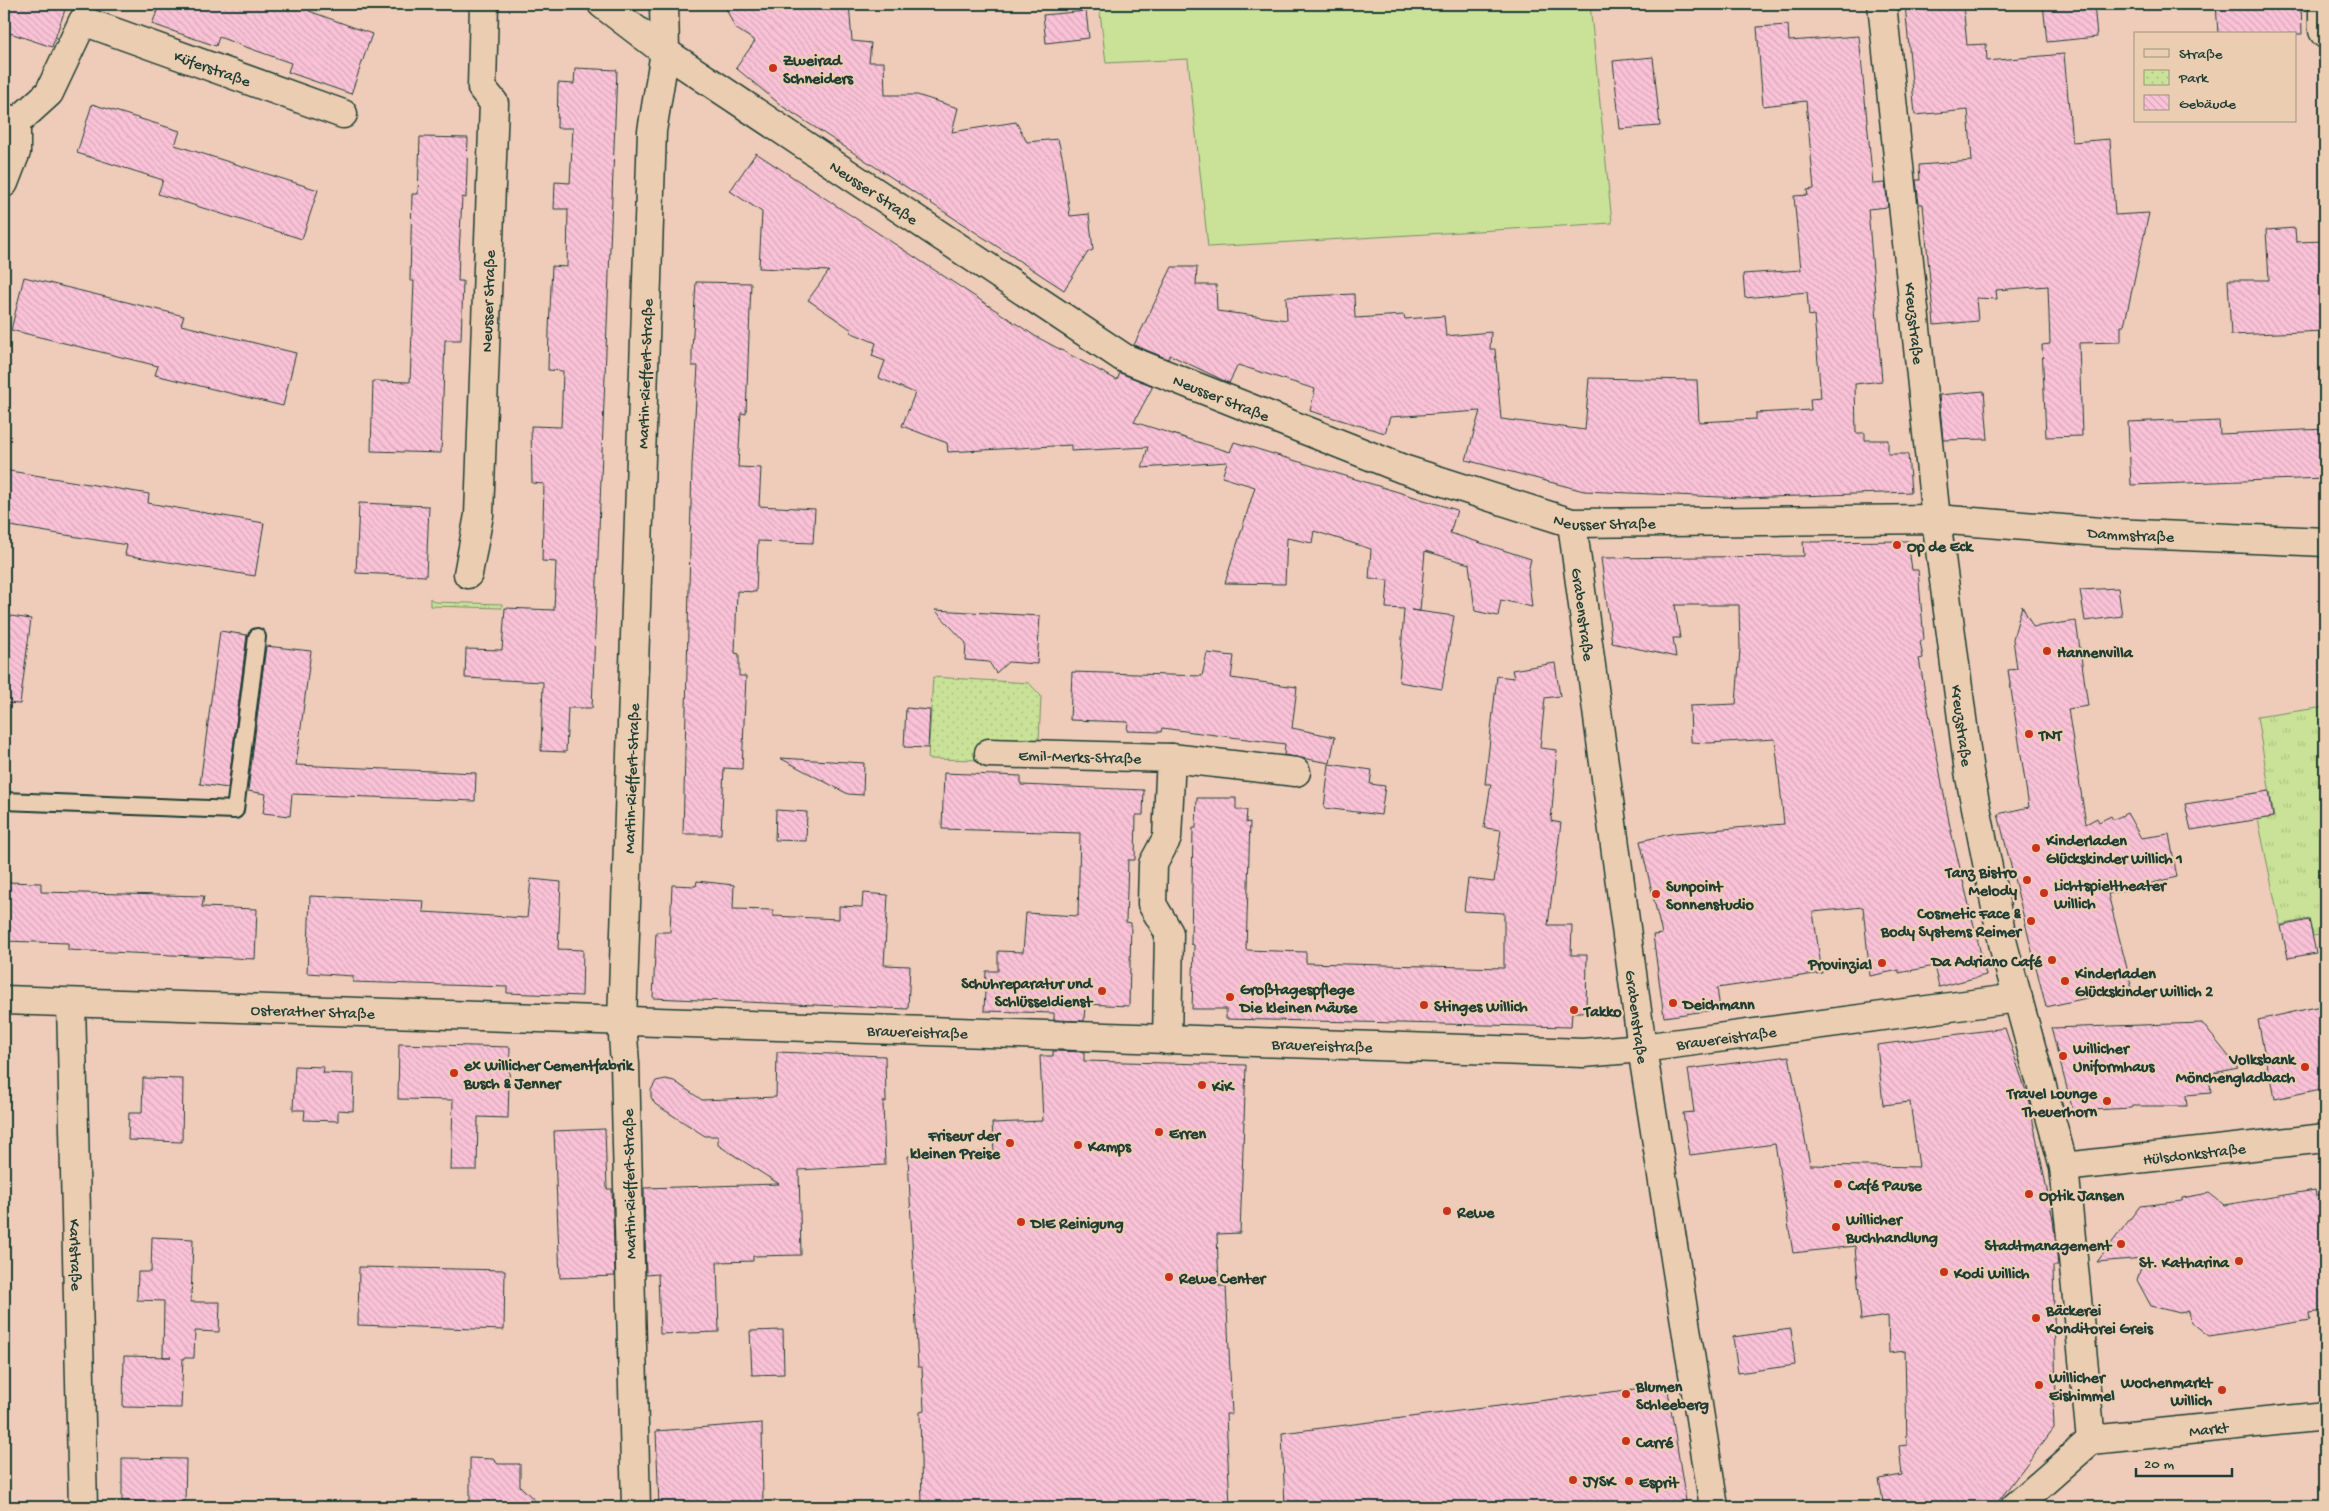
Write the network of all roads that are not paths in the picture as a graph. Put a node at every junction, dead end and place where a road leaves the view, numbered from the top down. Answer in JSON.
{"nodes":[{"id":1,"x":484,"y":4,"type":"edge"},
{"id":2,"x":602,"y":4,"type":"edge"},
{"id":3,"x":664,"y":4,"type":"edge"},
{"id":4,"x":1882,"y":4,"type":"edge"},
{"id":5,"x":2323,"y":4,"type":"edge"},
{"id":6,"x":2325,"y":34,"type":"edge"},
{"id":7,"x":665,"y":52,"type":"junction"},
{"id":8,"x":343,"y":114,"type":"dead end"},
{"id":9,"x":10,"y":120,"type":"edge"},
{"id":10,"x":4,"y":183,"type":"edge"},
{"id":11,"x":1936,"y":519,"type":"junction"},
{"id":12,"x":1572,"y":522,"type":"junction"},
{"id":13,"x":2325,"y":542,"type":"edge"},
{"id":14,"x":468,"y":574,"type":"dead end"},
{"id":15,"x":256,"y":637,"type":"dead end"},
{"id":16,"x":990,"y":754,"type":"dead end"},
{"id":17,"x":1171,"y":758,"type":"junction"},
{"id":18,"x":1296,"y":772,"type":"dead end"},
{"id":19,"x":4,"y":801,"type":"edge"},
{"id":20,"x":2018,"y":998,"type":"junction"},
{"id":21,"x":4,"y":1000,"type":"edge"},
{"id":22,"x":71,"y":1003,"type":"junction"},
{"id":23,"x":622,"y":1022,"type":"junction"},
{"id":24,"x":1167,"y":1040,"type":"junction"},
{"id":25,"x":1642,"y":1048,"type":"junction"},
{"id":26,"x":2325,"y":1138,"type":"edge"},
{"id":27,"x":2064,"y":1167,"type":"junction"},
{"id":28,"x":2325,"y":1416,"type":"edge"},
{"id":29,"x":2091,"y":1440,"type":"junction"},
{"id":30,"x":83,"y":1507,"type":"edge"},
{"id":31,"x":636,"y":1507,"type":"edge"},
{"id":32,"x":1714,"y":1507,"type":"edge"},
{"id":33,"x":2015,"y":1507,"type":"edge"}],
"edges":[{"from":1,"to":14,"type":"street","name":"Neusser Straße"},
{"from":2,"to":7,"type":"street","name":"Neusser Straße"},
{"from":3,"to":7,"type":"street","name":"Martin-Rieffert-Straße"},
{"from":4,"to":11,"type":"street","name":"Kreuzstraße"},
{"from":5,"to":6,"type":"street"},
{"from":7,"to":12,"type":"street","name":"Neusser Straße"},
{"from":7,"to":23,"type":"street","name":"Martin-Rieffert-Straße"},
{"from":8,"to":9,"type":"street","name":"Küferstraße"},
{"from":9,"to":10,"type":"street"},
{"from":11,"to":12,"type":"street","name":"Neusser Straße"},
{"from":11,"to":13,"type":"street","name":"Dammstraße"},
{"from":11,"to":20,"type":"street","name":"Kreuzstraße"},
{"from":12,"to":25,"type":"street","name":"Grabenstraße"},
{"from":15,"to":19,"type":"lane"},
{"from":16,"to":17,"type":"street","name":"Emil-Merks-Straße"},
{"from":17,"to":18,"type":"street","name":"Emil-Merks-Straße"},
{"from":17,"to":24,"type":"street"},
{"from":20,"to":25,"type":"street","name":"Brauereistraße"},
{"from":20,"to":27,"type":"street","name":"Kreuzstraße"},
{"from":21,"to":22,"type":"street","name":"Osterather Straße"},
{"from":22,"to":23,"type":"street","name":"Osterather Straße"},
{"from":22,"to":30,"type":"street","name":"Karlstraße"},
{"from":23,"to":24,"type":"street","name":"Brauereistraße"},
{"from":23,"to":31,"type":"street","name":"Martin-Rieffert-Straße"},
{"from":24,"to":25,"type":"street","name":"Brauereistraße"},
{"from":25,"to":32,"type":"street","name":"Grabenstraße"},
{"from":26,"to":27,"type":"street","name":"Hülsdonkstraße"},
{"from":27,"to":29,"type":"street","name":"Kreuzstraße"},
{"from":28,"to":29,"type":"street","name":"Markt"},
{"from":29,"to":33,"type":"street"}]}
